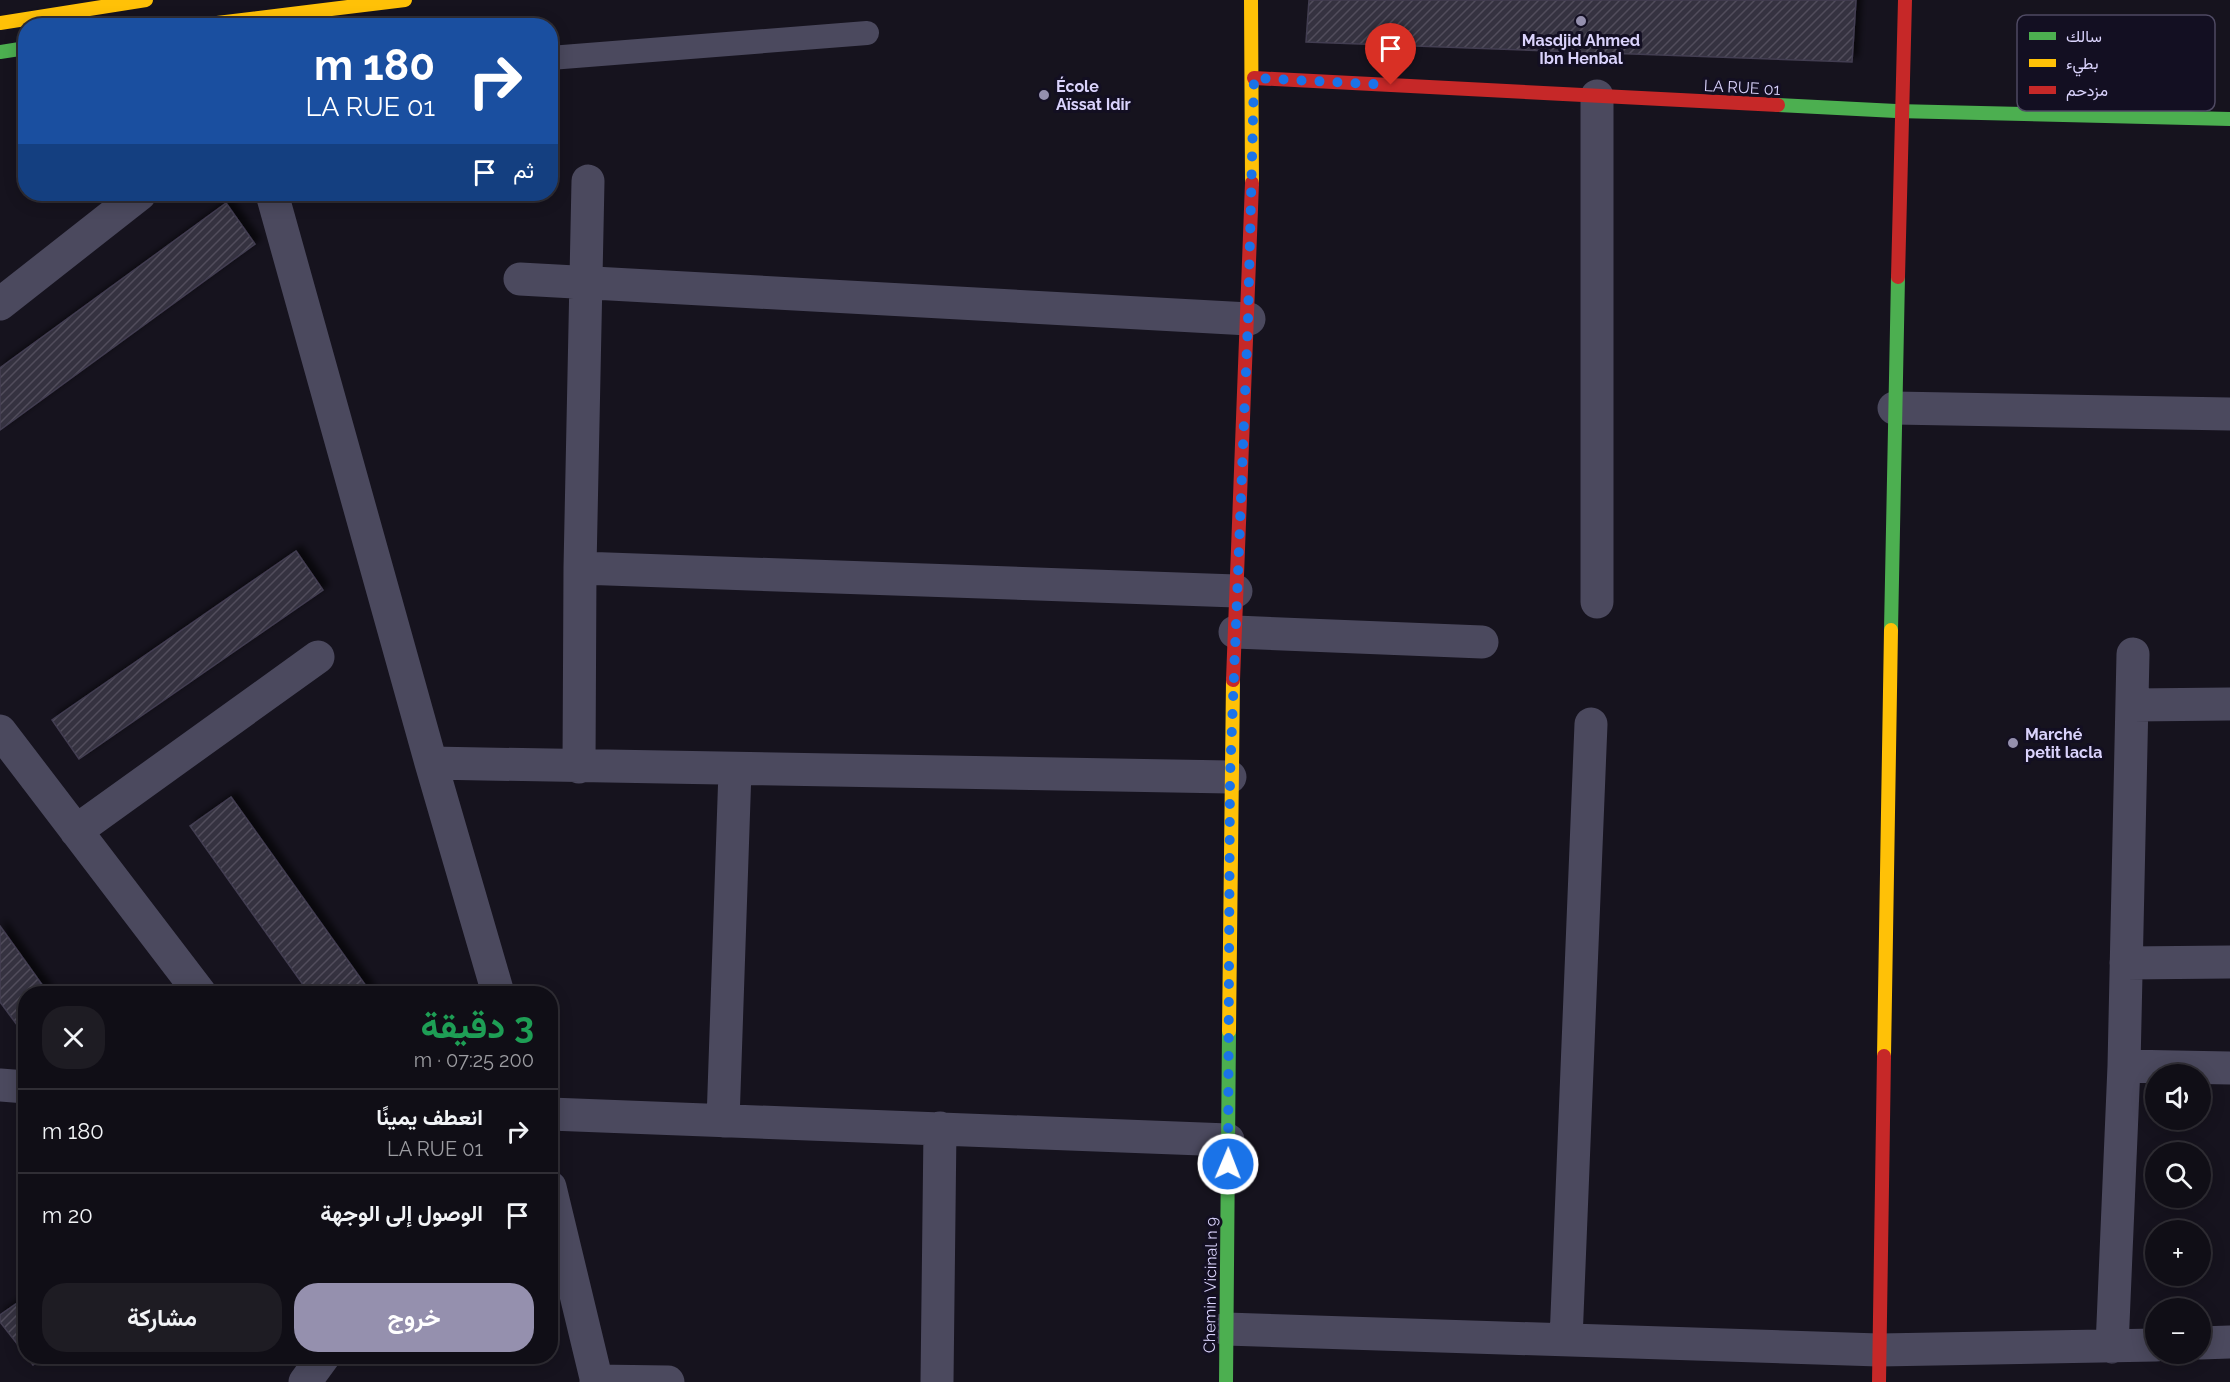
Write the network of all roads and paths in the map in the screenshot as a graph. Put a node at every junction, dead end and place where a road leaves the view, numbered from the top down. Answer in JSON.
{"nodes":[{"id":1,"x":146,"y":0,"type":"edge"},
{"id":2,"x":405,"y":0,"type":"edge"},
{"id":3,"x":1251,"y":0,"type":"edge"},
{"id":4,"x":1905,"y":0,"type":"edge"},
{"id":5,"x":237,"y":15,"type":"edge"},
{"id":6,"x":32,"y":18,"type":"edge"},
{"id":7,"x":18,"y":20,"type":"edge"},
{"id":8,"x":0,"y":23,"type":"edge"},
{"id":9,"x":867,"y":33,"type":"dead end"},
{"id":10,"x":18,"y":49,"type":"edge"},
{"id":11,"x":0,"y":51,"type":"edge"},
{"id":12,"x":558,"y":57,"type":"edge"},
{"id":13,"x":1254,"y":78,"type":"junction"},
{"id":14,"x":1598,"y":96,"type":"junction"},
{"id":15,"x":1902,"y":112,"type":"junction"},
{"id":16,"x":2230,"y":119,"type":"edge"},
{"id":17,"x":588,"y":180,"type":"dead end"},
{"id":18,"x":131,"y":201,"type":"edge"},
{"id":19,"x":274,"y":201,"type":"edge"},
{"id":20,"x":520,"y":279,"type":"dead end"},
{"id":21,"x":586,"y":282,"type":"junction"},
{"id":22,"x":0,"y":304,"type":"edge"},
{"id":23,"x":1248,"y":319,"type":"junction"},
{"id":24,"x":1894,"y":408,"type":"junction"},
{"id":25,"x":2230,"y":414,"type":"edge"},
{"id":26,"x":580,"y":568,"type":"junction"},
{"id":27,"x":1236,"y":591,"type":"junction"},
{"id":28,"x":1597,"y":602,"type":"dead end"},
{"id":29,"x":1235,"y":632,"type":"junction"},
{"id":30,"x":1482,"y":642,"type":"dead end"},
{"id":31,"x":2133,"y":654,"type":"dead end"},
{"id":32,"x":318,"y":657,"type":"dead end"},
{"id":33,"x":2230,"y":704,"type":"edge"},
{"id":34,"x":2133,"y":705,"type":"junction"},
{"id":35,"x":1592,"y":724,"type":"dead end"},
{"id":36,"x":0,"y":731,"type":"edge"},
{"id":37,"x":431,"y":763,"type":"junction"},
{"id":38,"x":579,"y":767,"type":"junction"},
{"id":39,"x":735,"y":770,"type":"junction"},
{"id":40,"x":1230,"y":777,"type":"junction"},
{"id":41,"x":76,"y":831,"type":"junction"},
{"id":42,"x":2230,"y":962,"type":"edge"},
{"id":43,"x":2126,"y":963,"type":"junction"},
{"id":44,"x":195,"y":986,"type":"edge"},
{"id":45,"x":496,"y":986,"type":"edge"},
{"id":46,"x":2124,"y":1066,"type":"junction"},
{"id":47,"x":2230,"y":1068,"type":"edge"},
{"id":48,"x":0,"y":1085,"type":"edge"},
{"id":49,"x":18,"y":1086,"type":"edge"},
{"id":50,"x":558,"y":1114,"type":"edge"},
{"id":51,"x":723,"y":1120,"type":"junction"},
{"id":52,"x":940,"y":1128,"type":"junction"},
{"id":53,"x":1228,"y":1140,"type":"junction"},
{"id":54,"x":558,"y":1221,"type":"edge"},
{"id":55,"x":1226,"y":1329,"type":"junction"},
{"id":56,"x":1566,"y":1340,"type":"junction"},
{"id":57,"x":2230,"y":1342,"type":"edge"},
{"id":58,"x":2211,"y":1343,"type":"edge"},
{"id":59,"x":2145,"y":1346,"type":"edge"},
{"id":60,"x":2112,"y":1347,"type":"junction"},
{"id":61,"x":318,"y":1364,"type":"edge"},
{"id":62,"x":1879,"y":1366,"type":"edge"},
{"id":63,"x":596,"y":1381,"type":"edge"},
{"id":64,"x":305,"y":1382,"type":"edge"},
{"id":65,"x":668,"y":1382,"type":"edge"},
{"id":66,"x":937,"y":1382,"type":"edge"},
{"id":67,"x":1226,"y":1382,"type":"edge"}],
"edges":[{"from":1,"to":6,"type":"street"},
{"from":2,"to":5,"type":"street"},
{"from":3,"to":13,"type":"street","name":"Chemin Vicinal n 9"},
{"from":4,"to":15,"type":"street"},
{"from":7,"to":8,"type":"street"},
{"from":9,"to":12,"type":"lane"},
{"from":10,"to":11,"type":"street"},
{"from":13,"to":14,"type":"street","name":"LA RUE 01"},
{"from":13,"to":23,"type":"street","name":"Chemin Vicinal n 9"},
{"from":14,"to":15,"type":"street","name":"LA RUE 01"},
{"from":14,"to":28,"type":"street"},
{"from":15,"to":16,"type":"street","name":"LA RUE 01"},
{"from":15,"to":24,"type":"street"},
{"from":17,"to":21,"type":"street"},
{"from":18,"to":22,"type":"street"},
{"from":19,"to":37,"type":"street"},
{"from":20,"to":21,"type":"street"},
{"from":21,"to":23,"type":"street"},
{"from":21,"to":26,"type":"street"},
{"from":23,"to":27,"type":"street","name":"Chemin Vicinal n 9"},
{"from":24,"to":25,"type":"street"},
{"from":24,"to":62,"type":"street"},
{"from":26,"to":27,"type":"street"},
{"from":26,"to":38,"type":"street"},
{"from":27,"to":29,"type":"street","name":"Chemin Vicinal n 9"},
{"from":29,"to":30,"type":"street"},
{"from":29,"to":40,"type":"street","name":"Chemin Vicinal n 9"},
{"from":31,"to":34,"type":"street"},
{"from":32,"to":41,"type":"street"},
{"from":33,"to":34,"type":"street"},
{"from":34,"to":43,"type":"street"},
{"from":35,"to":56,"type":"street"},
{"from":36,"to":41,"type":"street"},
{"from":37,"to":38,"type":"street"},
{"from":37,"to":45,"type":"street"},
{"from":38,"to":39,"type":"street"},
{"from":39,"to":40,"type":"street"},
{"from":39,"to":51,"type":"street"},
{"from":40,"to":53,"type":"street","name":"Chemin Vicinal n 9"},
{"from":41,"to":44,"type":"street"},
{"from":42,"to":43,"type":"street"},
{"from":43,"to":46,"type":"street"},
{"from":46,"to":47,"type":"street"},
{"from":46,"to":60,"type":"street"},
{"from":48,"to":49,"type":"street"},
{"from":50,"to":51,"type":"street"},
{"from":51,"to":52,"type":"street"},
{"from":52,"to":53,"type":"street"},
{"from":52,"to":66,"type":"street"},
{"from":53,"to":55,"type":"street","name":"Chemin Vicinal n 9"},
{"from":54,"to":63,"type":"street"},
{"from":55,"to":56,"type":"street"},
{"from":55,"to":67,"type":"street","name":"Chemin Vicinal n 9"},
{"from":56,"to":62,"type":"street"},
{"from":57,"to":58,"type":"street"},
{"from":59,"to":60,"type":"street"},
{"from":60,"to":62,"type":"street"},
{"from":61,"to":64,"type":"street"},
{"from":63,"to":65,"type":"street"}]}
